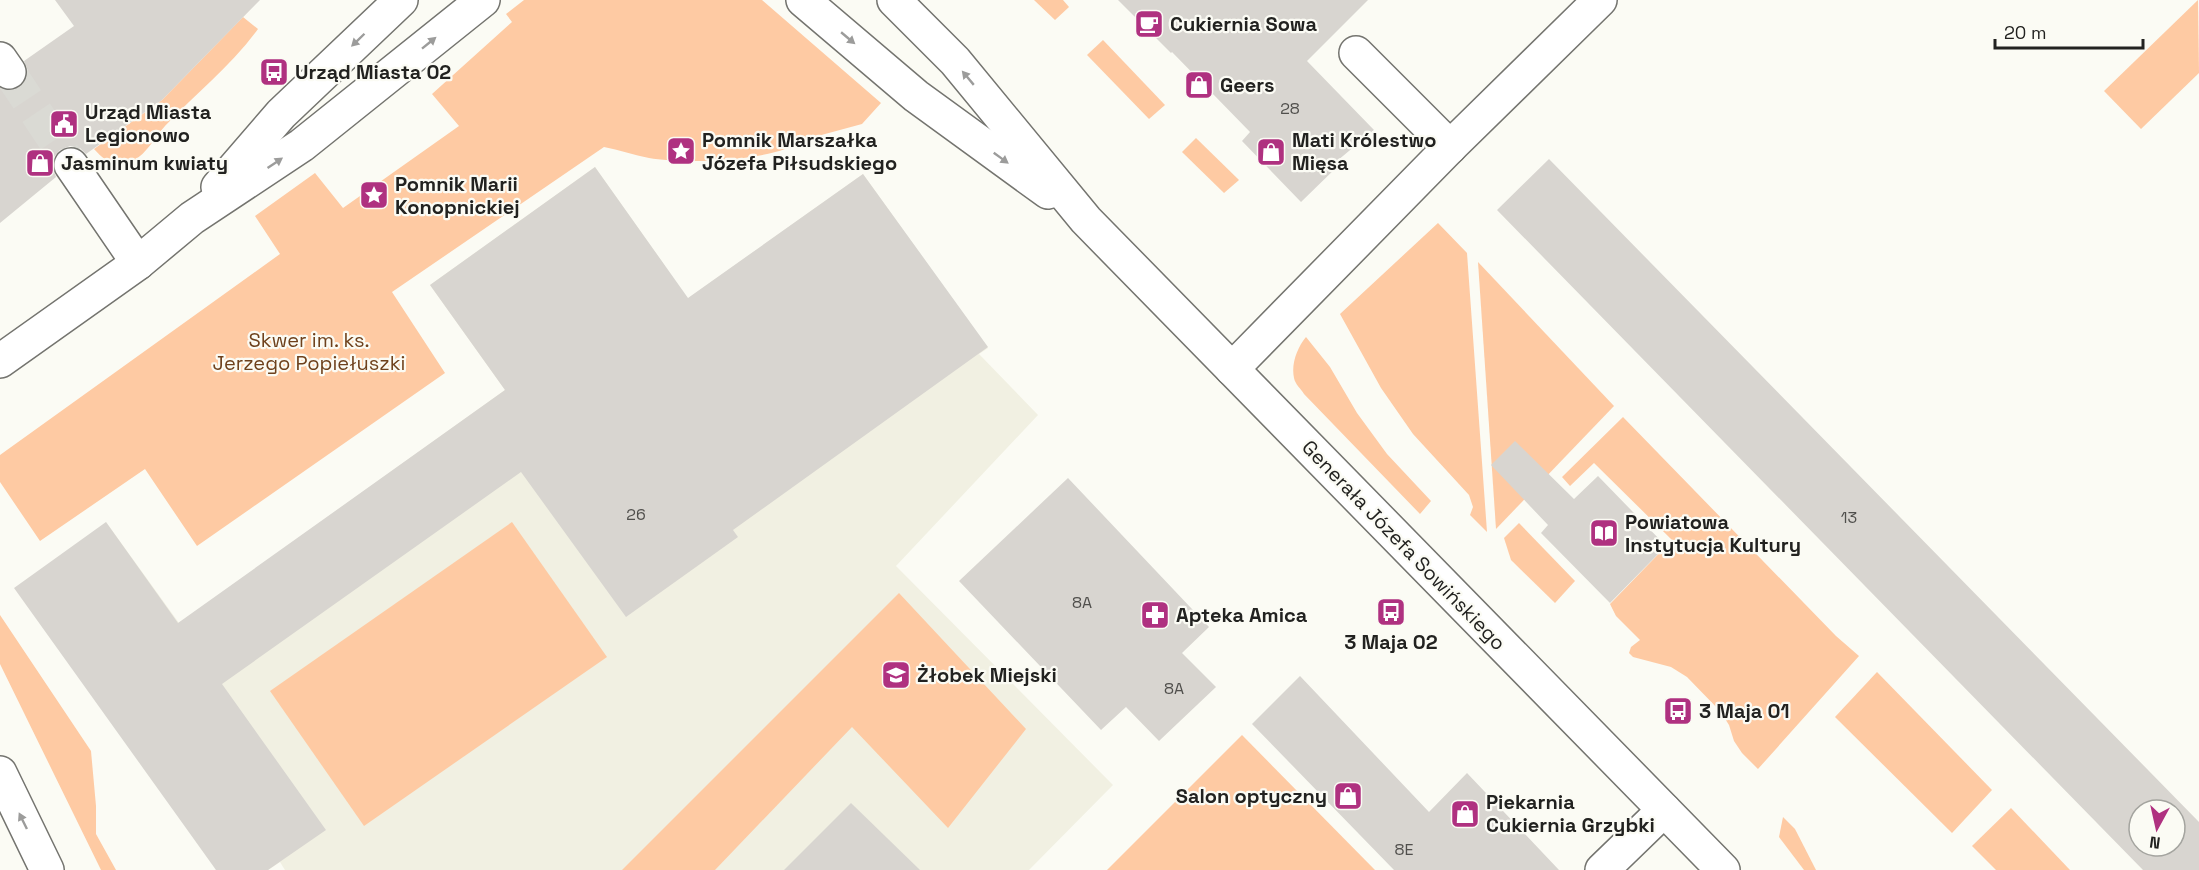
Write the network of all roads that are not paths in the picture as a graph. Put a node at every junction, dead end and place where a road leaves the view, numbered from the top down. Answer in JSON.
{"nodes":[{"id":1,"x":401,"y":0,"type":"edge"},
{"id":2,"x":483,"y":0,"type":"edge"},
{"id":3,"x":804,"y":0,"type":"edge"},
{"id":4,"x":894,"y":0,"type":"edge"},
{"id":5,"x":1600,"y":0,"type":"edge"},
{"id":6,"x":1356,"y":53,"type":"dead end"},
{"id":7,"x":1450,"y":147,"type":"junction"},
{"id":8,"x":71,"y":165,"type":"tunnel mouth"},
{"id":9,"x":192,"y":218,"type":"junction"},
{"id":10,"x":1086,"y":220,"type":"junction"},
{"id":11,"x":138,"y":263,"type":"junction"},
{"id":12,"x":0,"y":361,"type":"edge"},
{"id":13,"x":1232,"y":369,"type":"junction"},
{"id":14,"x":0,"y":773,"type":"edge"},
{"id":15,"x":1664,"y":810,"type":"junction"},
{"id":16,"x":47,"y":870,"type":"edge"},
{"id":17,"x":1602,"y":870,"type":"edge"},
{"id":18,"x":1723,"y":870,"type":"edge"}],
"edges":[{"from":1,"to":9,"type":"street","one_way":true},
{"from":9,"to":2,"type":"street","one_way":true},
{"from":3,"to":10,"type":"street","name":"Generała Józefa Sowińskiego","one_way":true},
{"from":10,"to":4,"type":"street","name":"Generała Józefa Sowińskiego","one_way":true},
{"from":5,"to":7,"type":"street"},
{"from":6,"to":7,"type":"street"},
{"from":7,"to":13,"type":"street"},
{"from":8,"to":11,"type":"street"},
{"from":9,"to":11,"type":"street"},
{"from":10,"to":13,"type":"street","name":"Generała Józefa Sowińskiego"},
{"from":11,"to":12,"type":"street"},
{"from":13,"to":15,"type":"street","name":"Generała Józefa Sowińskiego"},
{"from":16,"to":14,"type":"street","one_way":true},
{"from":15,"to":17,"type":"street"},
{"from":15,"to":18,"type":"street","name":"Generała Józefa Sowińskiego"}]}
